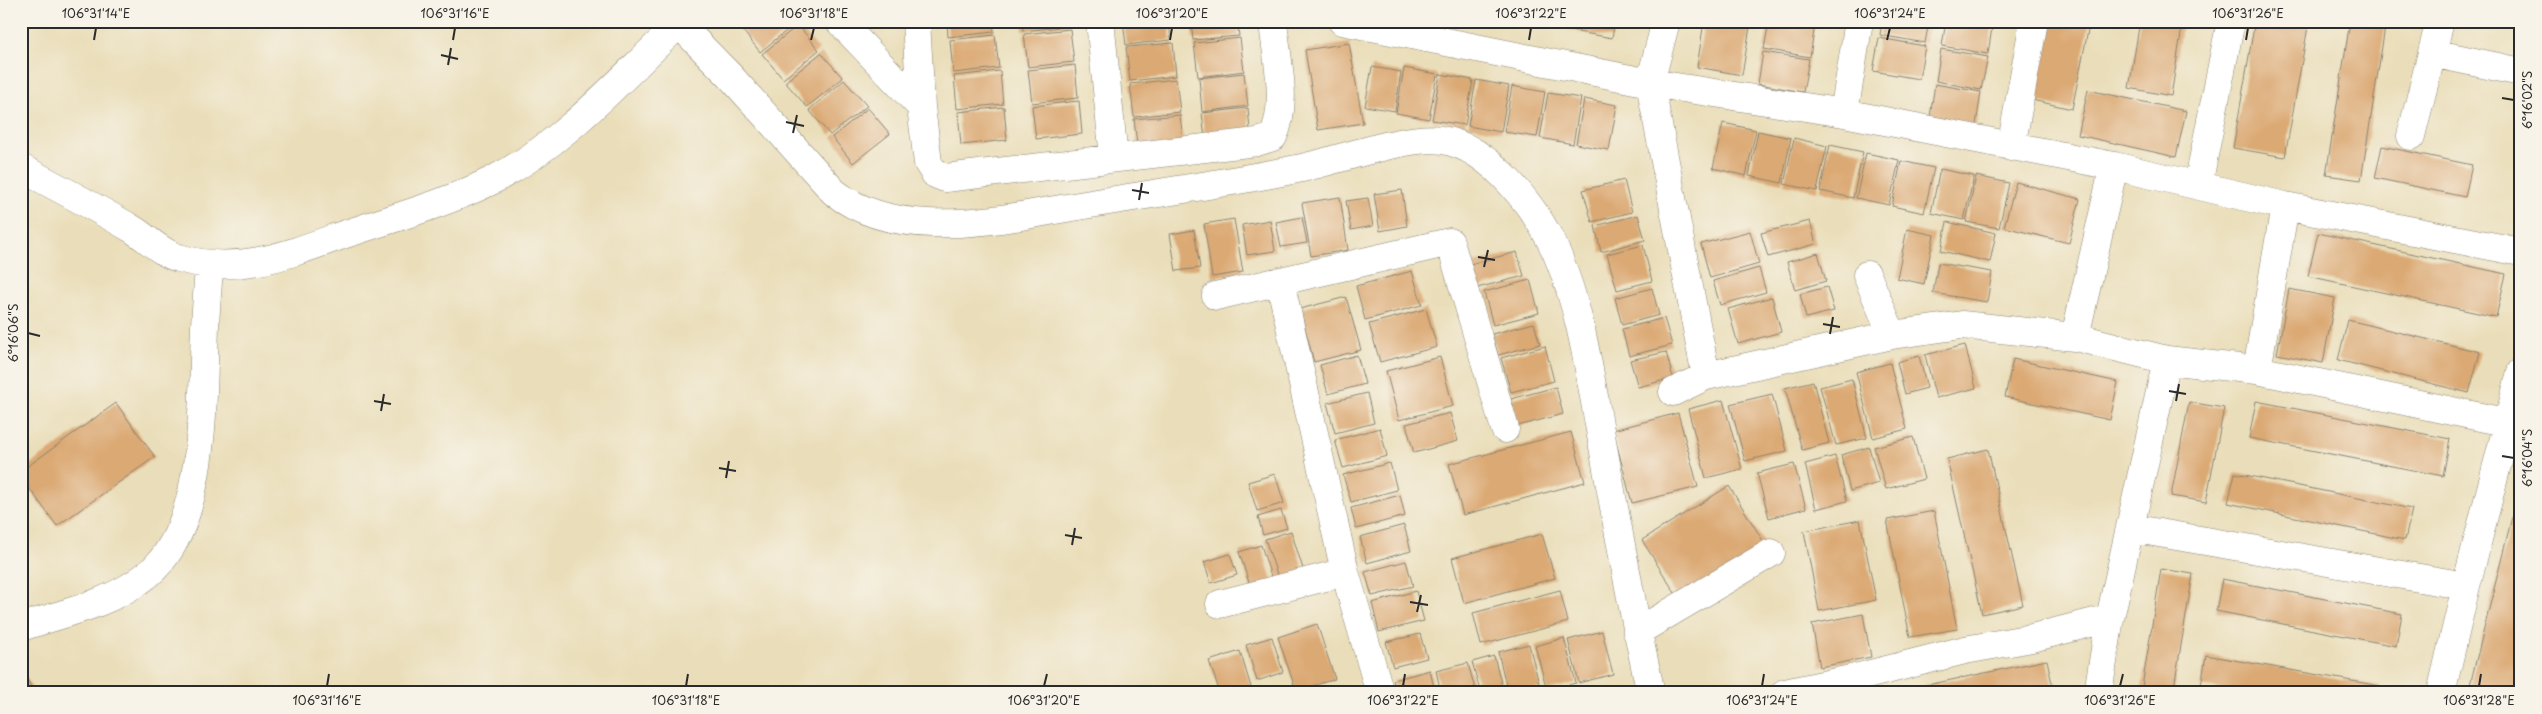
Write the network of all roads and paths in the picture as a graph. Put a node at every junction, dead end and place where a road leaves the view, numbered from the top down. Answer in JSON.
{"nodes":[{"id":1,"x":839,"y":21,"type":"edge"},
{"id":2,"x":916,"y":21,"type":"edge"},
{"id":3,"x":1100,"y":21,"type":"edge"},
{"id":4,"x":1273,"y":21,"type":"edge"},
{"id":5,"x":1342,"y":21,"type":"edge"},
{"id":6,"x":1666,"y":21,"type":"edge"},
{"id":7,"x":1859,"y":21,"type":"edge"},
{"id":8,"x":2034,"y":21,"type":"edge"},
{"id":9,"x":2231,"y":21,"type":"edge"},
{"id":10,"x":2440,"y":21,"type":"edge"},
{"id":11,"x":677,"y":23,"type":"edge"},
{"id":12,"x":2432,"y":53,"type":"junction"},
{"id":13,"x":2521,"y":72,"type":"edge"},
{"id":14,"x":1650,"y":83,"type":"junction"},
{"id":15,"x":921,"y":108,"type":"junction"},
{"id":16,"x":1844,"y":113,"type":"junction"},
{"id":17,"x":2411,"y":136,"type":"dead end"},
{"id":18,"x":2012,"y":147,"type":"junction"},
{"id":19,"x":1114,"y":158,"type":"junction"},
{"id":20,"x":2114,"y":166,"type":"junction"},
{"id":21,"x":25,"y":177,"type":"edge"},
{"id":22,"x":2198,"y":185,"type":"junction"},
{"id":23,"x":2285,"y":206,"type":"junction"},
{"id":24,"x":2521,"y":252,"type":"edge"},
{"id":25,"x":209,"y":265,"type":"junction"},
{"id":26,"x":1867,"y":275,"type":"dead end"},
{"id":27,"x":1280,"y":281,"type":"junction"},
{"id":28,"x":1216,"y":296,"type":"dead end"},
{"id":29,"x":1892,"y":336,"type":"junction"},
{"id":30,"x":2075,"y":337,"type":"junction"},
{"id":31,"x":2167,"y":360,"type":"junction"},
{"id":32,"x":2257,"y":370,"type":"junction"},
{"id":33,"x":2521,"y":372,"type":"edge"},
{"id":34,"x":1706,"y":376,"type":"junction"},
{"id":35,"x":1673,"y":392,"type":"dead end"},
{"id":36,"x":2508,"y":423,"type":"junction"},
{"id":37,"x":1505,"y":429,"type":"dead end"},
{"id":38,"x":2130,"y":528,"type":"junction"},
{"id":39,"x":1770,"y":553,"type":"dead end"},
{"id":40,"x":1345,"y":572,"type":"junction"},
{"id":41,"x":2466,"y":586,"type":"junction"},
{"id":42,"x":1220,"y":604,"type":"dead end"},
{"id":43,"x":2110,"y":618,"type":"junction"},
{"id":44,"x":21,"y":627,"type":"edge"},
{"id":45,"x":1637,"y":632,"type":"junction"},
{"id":46,"x":1380,"y":693,"type":"edge"},
{"id":47,"x":1651,"y":693,"type":"edge"},
{"id":48,"x":1785,"y":693,"type":"edge"},
{"id":49,"x":2098,"y":693,"type":"edge"},
{"id":50,"x":2441,"y":693,"type":"edge"}],
"edges":[{"from":1,"to":15,"type":"street"},
{"from":2,"to":15,"type":"street"},
{"from":3,"to":19,"type":"street"},
{"from":4,"to":19,"type":"street"},
{"from":5,"to":14,"type":"street"},
{"from":6,"to":14,"type":"street"},
{"from":7,"to":16,"type":"street"},
{"from":8,"to":18,"type":"street"},
{"from":9,"to":22,"type":"street"},
{"from":10,"to":12,"type":"street"},
{"from":11,"to":25,"type":"street"},
{"from":11,"to":45,"type":"street"},
{"from":12,"to":13,"type":"street"},
{"from":12,"to":17,"type":"street"},
{"from":14,"to":16,"type":"street"},
{"from":14,"to":34,"type":"street"},
{"from":15,"to":19,"type":"street"},
{"from":16,"to":18,"type":"street"},
{"from":18,"to":20,"type":"street"},
{"from":20,"to":22,"type":"street"},
{"from":20,"to":30,"type":"street"},
{"from":21,"to":25,"type":"street"},
{"from":22,"to":23,"type":"street"},
{"from":23,"to":24,"type":"street"},
{"from":23,"to":32,"type":"street"},
{"from":25,"to":44,"type":"street"},
{"from":26,"to":29,"type":"street"},
{"from":27,"to":28,"type":"street"},
{"from":27,"to":37,"type":"street"},
{"from":27,"to":40,"type":"street"},
{"from":29,"to":30,"type":"street"},
{"from":29,"to":34,"type":"street"},
{"from":30,"to":31,"type":"street"},
{"from":31,"to":32,"type":"street"},
{"from":31,"to":38,"type":"street"},
{"from":32,"to":36,"type":"street"},
{"from":33,"to":36,"type":"street"},
{"from":34,"to":35,"type":"street"},
{"from":36,"to":41,"type":"street"},
{"from":38,"to":41,"type":"street"},
{"from":38,"to":43,"type":"street"},
{"from":39,"to":45,"type":"street"},
{"from":40,"to":42,"type":"street"},
{"from":40,"to":46,"type":"street"},
{"from":41,"to":50,"type":"street"},
{"from":43,"to":48,"type":"street"},
{"from":43,"to":49,"type":"street"},
{"from":45,"to":47,"type":"street"}]}
